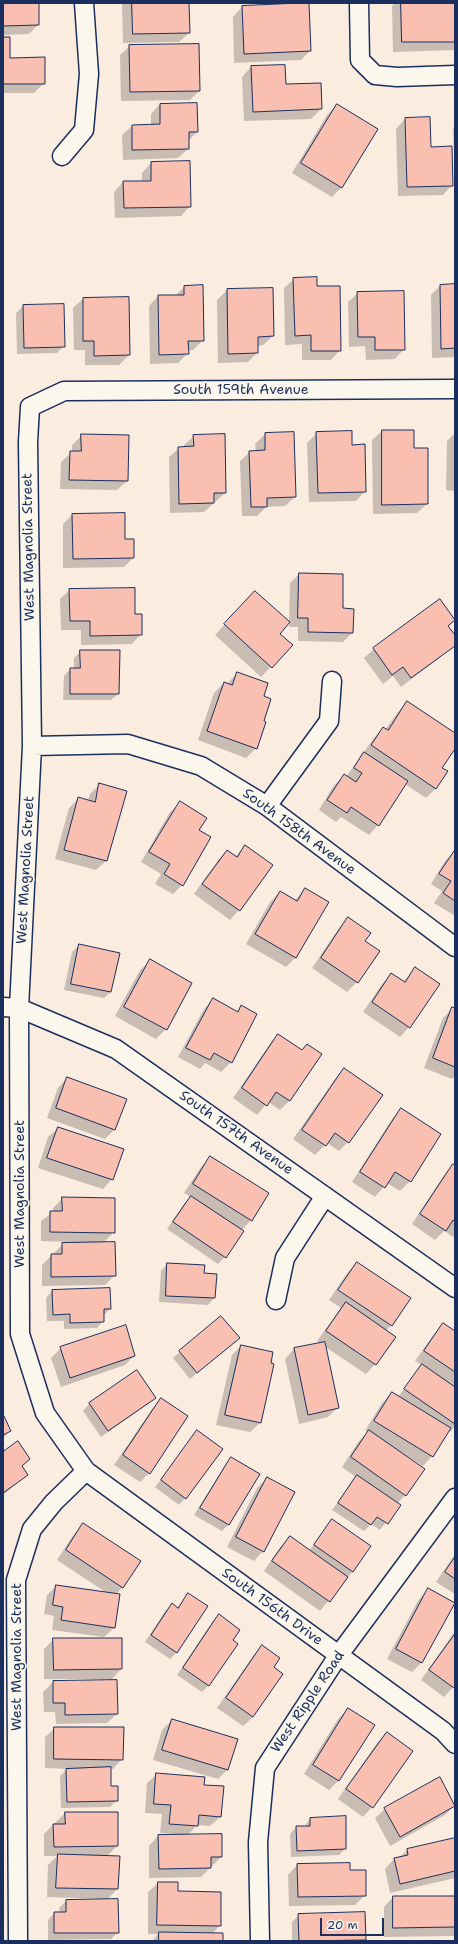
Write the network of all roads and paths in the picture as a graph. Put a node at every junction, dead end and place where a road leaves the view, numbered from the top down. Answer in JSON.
{"nodes":[{"id":1,"x":84,"y":3,"type":"edge"},
{"id":2,"x":359,"y":3,"type":"edge"},
{"id":3,"x":455,"y":76,"type":"edge"},
{"id":4,"x":62,"y":156,"type":"dead end"},
{"id":5,"x":455,"y":389,"type":"edge"},
{"id":6,"x":30,"y":407,"type":"joint"},
{"id":7,"x":332,"y":681,"type":"dead end"},
{"id":8,"x":32,"y":746,"type":"junction"},
{"id":9,"x":267,"y":806,"type":"junction"},
{"id":10,"x":455,"y":946,"type":"edge"},
{"id":11,"x":11,"y":1007,"type":"edge"},
{"id":12,"x":324,"y":1196,"type":"junction"},
{"id":13,"x":455,"y":1288,"type":"edge"},
{"id":14,"x":276,"y":1300,"type":"dead end"},
{"id":15,"x":86,"y":1471,"type":"junction"},
{"id":16,"x":455,"y":1498,"type":"edge"},
{"id":17,"x":338,"y":1656,"type":"junction"},
{"id":18,"x":455,"y":1744,"type":"edge"},
{"id":19,"x":18,"y":1941,"type":"edge"},
{"id":20,"x":260,"y":1941,"type":"edge"}],
"edges":[{"from":1,"to":4,"type":"street"},
{"from":2,"to":3,"type":"street"},
{"from":5,"to":6,"type":"street","name":"South 159th Avenue"},
{"from":6,"to":8,"type":"street","name":"West Magnolia Street"},
{"from":7,"to":9,"type":"street"},
{"from":8,"to":9,"type":"street","name":"South 158th Avenue"},
{"from":8,"to":11,"type":"street","name":"West Magnolia Street"},
{"from":9,"to":10,"type":"street","name":"South 158th Avenue"},
{"from":11,"to":12,"type":"street","name":"South 157th Avenue"},
{"from":11,"to":15,"type":"street","name":"West Magnolia Street"},
{"from":12,"to":13,"type":"street","name":"South 157th Avenue"},
{"from":12,"to":14,"type":"street"},
{"from":15,"to":17,"type":"street","name":"South 156th Drive"},
{"from":15,"to":19,"type":"street","name":"West Magnolia Street"},
{"from":16,"to":17,"type":"street","name":"West Ripple Road"},
{"from":17,"to":18,"type":"street","name":"South 156th Drive"},
{"from":17,"to":20,"type":"street","name":"West Ripple Road"}]}
